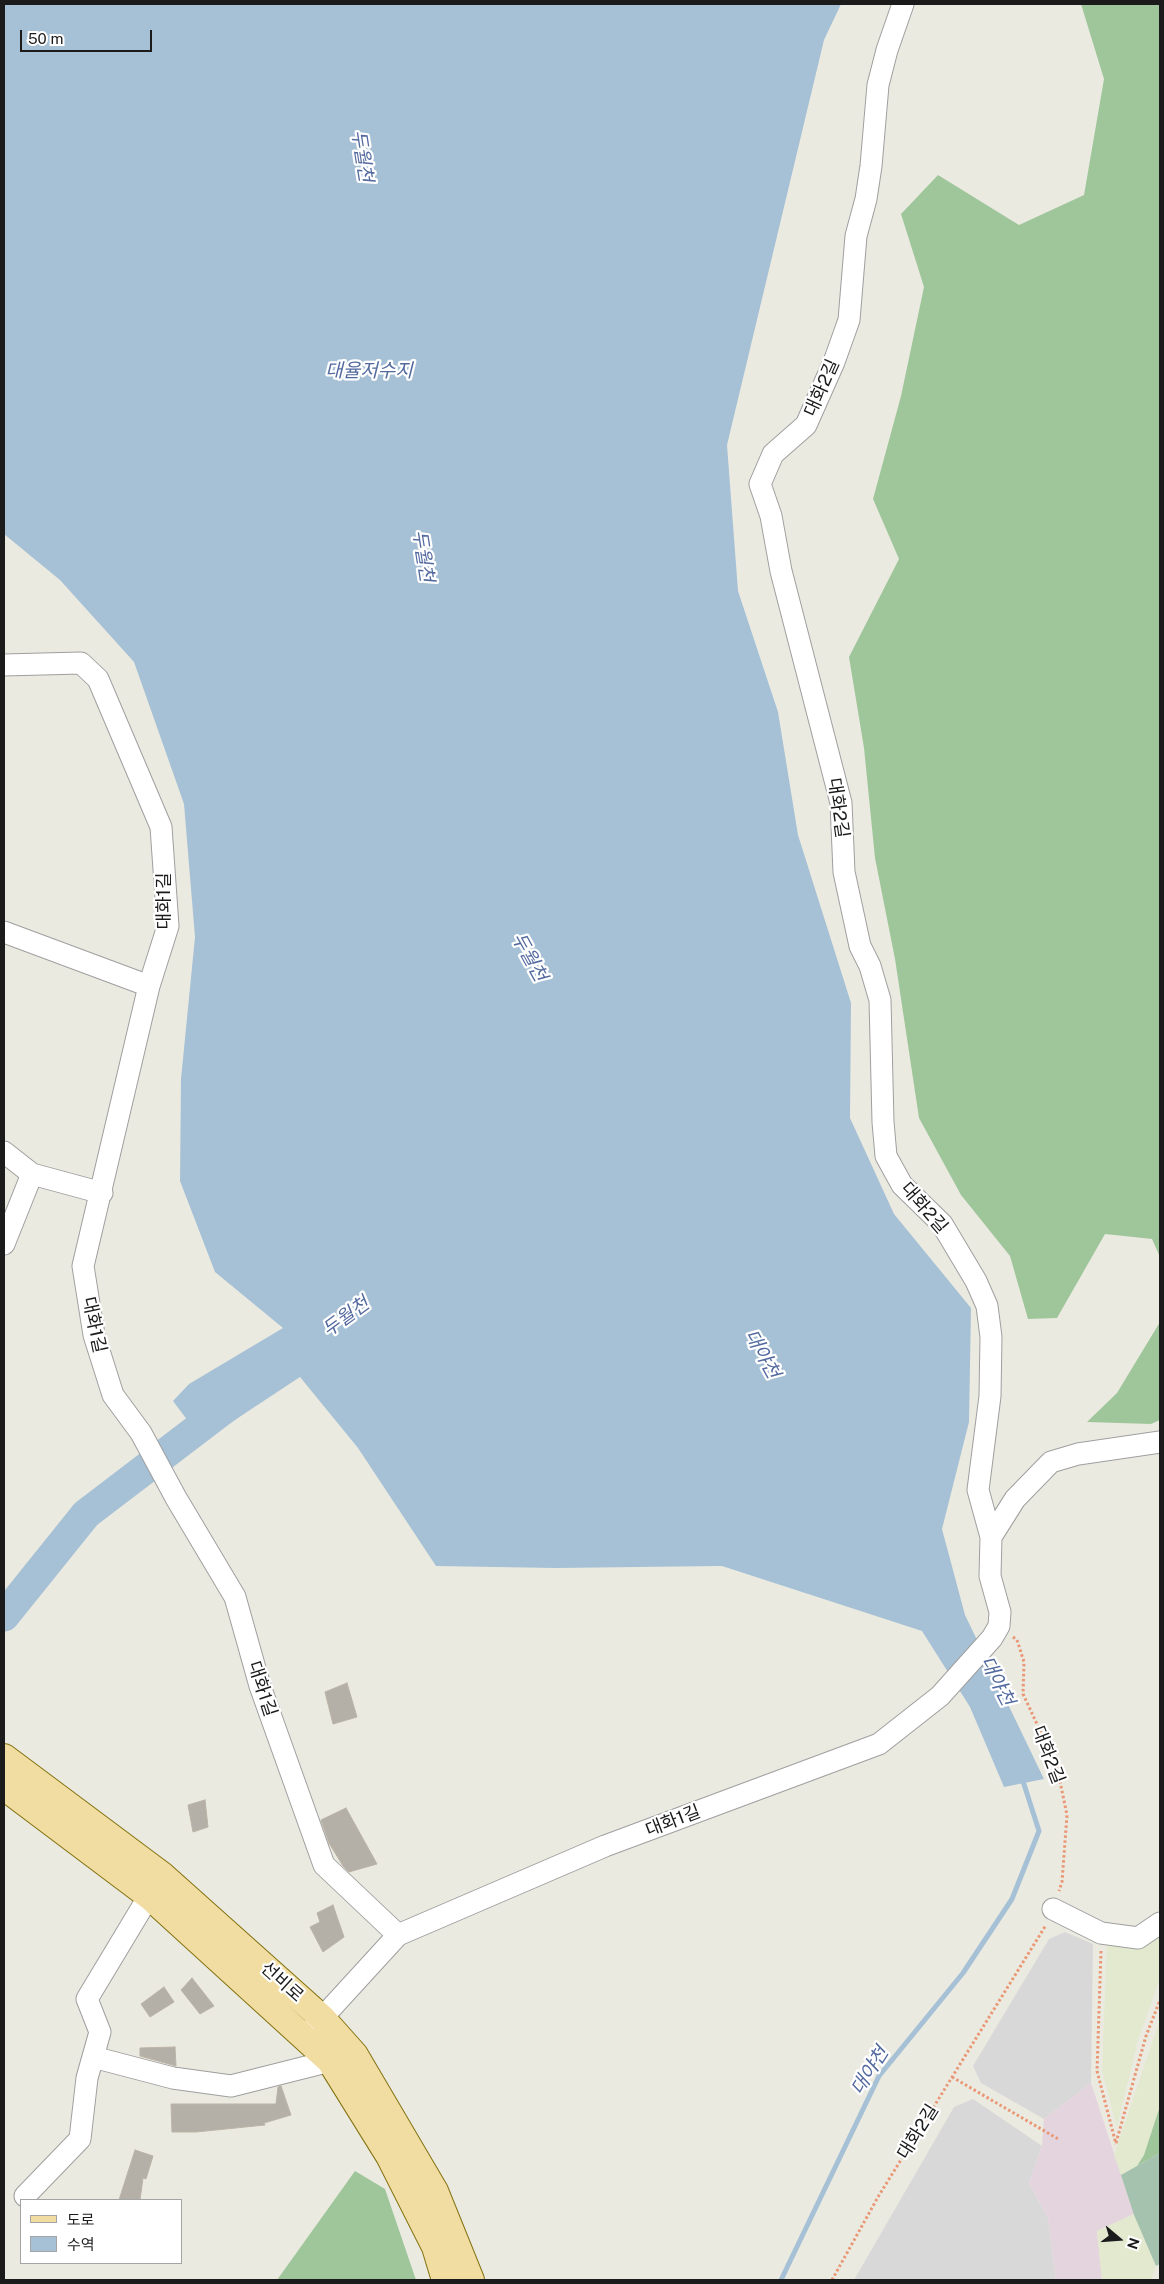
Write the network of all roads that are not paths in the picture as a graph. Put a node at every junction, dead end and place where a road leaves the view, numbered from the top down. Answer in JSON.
{"nodes":[{"id":1,"x":903,"y":4,"type":"edge"},
{"id":2,"x":4,"y":665,"type":"edge"},
{"id":3,"x":4,"y":932,"type":"edge"},
{"id":4,"x":150,"y":986,"type":"junction"},
{"id":5,"x":4,"y":1152,"type":"edge"},
{"id":6,"x":32,"y":1174,"type":"junction"},
{"id":7,"x":102,"y":1193,"type":"junction"},
{"id":8,"x":4,"y":1244,"type":"edge"},
{"id":9,"x":1160,"y":1442,"type":"edge"},
{"id":10,"x":991,"y":1537,"type":"junction"},
{"id":11,"x":996,"y":1632,"type":"joint"},
{"id":12,"x":4,"y":1757,"type":"edge"},
{"id":13,"x":4,"y":1787,"type":"edge"},
{"id":14,"x":149,"y":1896,"type":"junction"},
{"id":15,"x":1053,"y":1909,"type":"road end"},
{"id":16,"x":1160,"y":1923,"type":"edge"},
{"id":17,"x":398,"y":1935,"type":"junction"},
{"id":18,"x":323,"y":2019,"type":"junction"},
{"id":19,"x":304,"y":2038,"type":"junction"},
{"id":20,"x":93,"y":2057,"type":"junction"},
{"id":21,"x":330,"y":2061,"type":"junction"},
{"id":22,"x":25,"y":2196,"type":"dead end"},
{"id":23,"x":445,"y":2280,"type":"edge"},
{"id":24,"x":471,"y":2280,"type":"edge"}],
"edges":[{"from":1,"to":10,"type":"street","name":"대화2길"},
{"from":2,"to":4,"type":"street","name":"대화1길"},
{"from":3,"to":4,"type":"street"},
{"from":4,"to":7,"type":"street","name":"대화1길"},
{"from":5,"to":6,"type":"street"},
{"from":6,"to":7,"type":"street"},
{"from":6,"to":8,"type":"street"},
{"from":7,"to":17,"type":"street","name":"대화1길"},
{"from":9,"to":10,"type":"street"},
{"from":10,"to":11,"type":"street","name":"대화2길"},
{"from":11,"to":17,"type":"street","name":"대화1길"},
{"from":12,"to":18,"type":"main road","name":"선비로"},
{"from":13,"to":14,"type":"main road","name":"선비로"},
{"from":14,"to":19,"type":"main road","name":"선비로"},
{"from":14,"to":20,"type":"street"},
{"from":15,"to":16,"type":"street"},
{"from":17,"to":18,"type":"street","name":"대화1길"},
{"from":18,"to":19,"type":"street","name":"대화1길"},
{"from":18,"to":24,"type":"main road","name":"선비로"},
{"from":19,"to":21,"type":"main road","name":"선비로"},
{"from":20,"to":21,"type":"street"},
{"from":20,"to":22,"type":"street"},
{"from":21,"to":23,"type":"main road","name":"선비로"}]}
